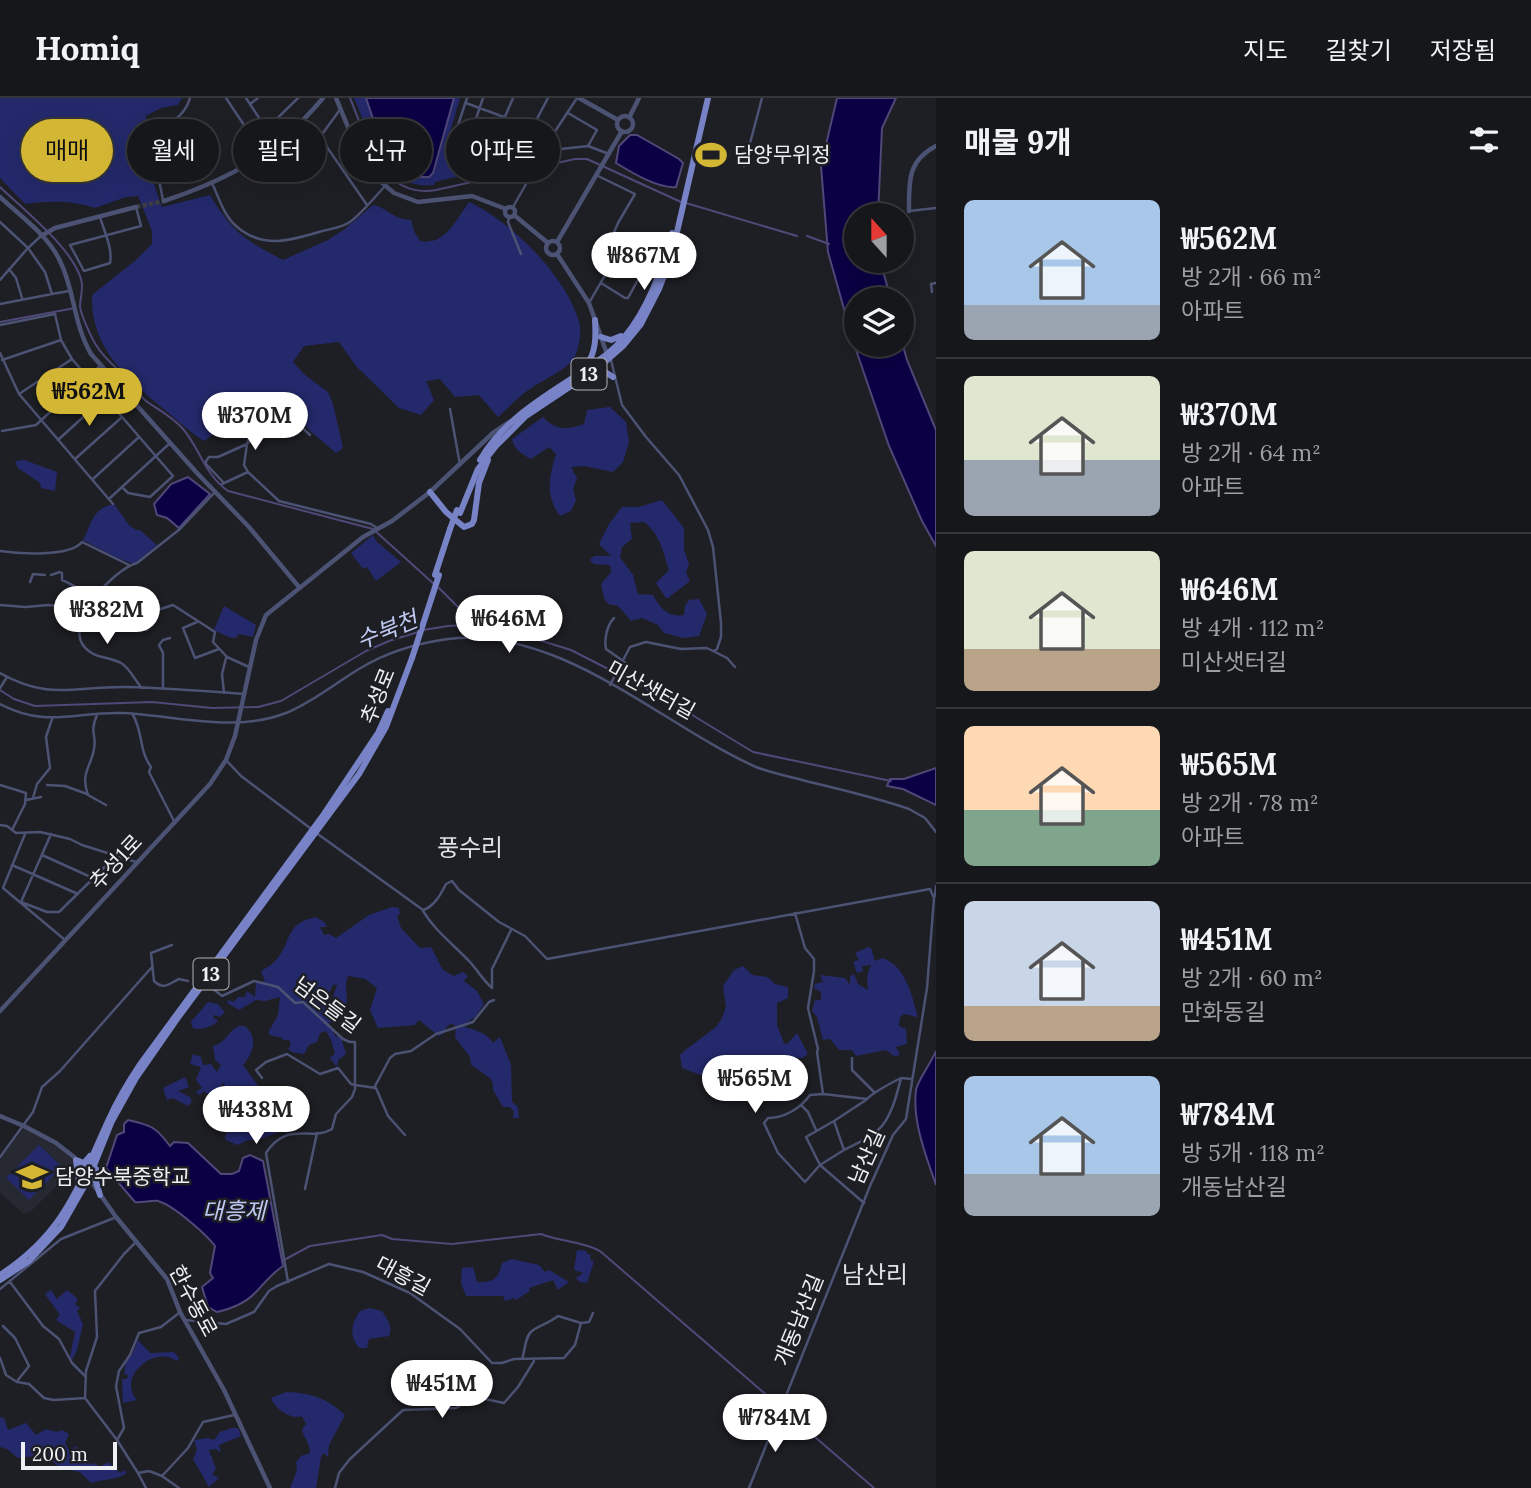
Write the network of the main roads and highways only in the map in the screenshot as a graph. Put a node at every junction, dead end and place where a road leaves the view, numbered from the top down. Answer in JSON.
{"nodes":[{"id":1,"x":706,"y":98,"type":"edge"},
{"id":2,"x":680,"y":210,"type":"junction"},
{"id":3,"x":596,"y":320,"type":"road end"},
{"id":4,"x":625,"y":333,"type":"junction"},
{"id":5,"x":601,"y":337,"type":"road end"},
{"id":6,"x":618,"y":351,"type":"junction"},
{"id":7,"x":608,"y":356,"type":"junction"},
{"id":8,"x":582,"y":374,"type":"junction"},
{"id":9,"x":496,"y":446,"type":"junction"},
{"id":10,"x":430,"y":492,"type":"road end"},
{"id":11,"x":458,"y":511,"type":"junction"},
{"id":12,"x":315,"y":832,"type":"junction"},
{"id":13,"x":115,"y":1105,"type":"junction"},
{"id":14,"x":114,"y":1118,"type":"junction"},
{"id":15,"x":88,"y":1176,"type":"junction"},
{"id":16,"x":77,"y":1191,"type":"junction"},
{"id":17,"x":61,"y":1227,"type":"junction"},
{"id":18,"x":0,"y":1278,"type":"edge"}],
"edges":[{"from":1,"to":2,"type":"main road","name":"추성로","number":"13"},
{"from":2,"to":4,"type":"main road","name":"추성로","number":"13"},
{"from":2,"to":6,"type":"main road","name":"추성로","number":"13"},
{"from":3,"to":8,"type":"main road"},
{"from":4,"to":5,"type":"main road"},
{"from":4,"to":7,"type":"main road","name":"추성로","number":"13"},
{"from":6,"to":7,"type":"main road","name":"추성로","number":"13"},
{"from":6,"to":8,"type":"main road"},
{"from":7,"to":8,"type":"main road","name":"추성로","number":"13"},
{"from":8,"to":9,"type":"main road","name":"추성로","number":"13"},
{"from":8,"to":11,"type":"main road","name":"추성로","number":"13"},
{"from":9,"to":10,"type":"main road"},
{"from":9,"to":11,"type":"main road","name":"추성로","number":"13"},
{"from":11,"to":12,"type":"main road","name":"추성로","number":"13","bridge":true},
{"from":12,"to":13,"type":"main road","name":"추성로","number":"13"},
{"from":12,"to":14,"type":"main road","name":"추성로","number":"13"},
{"from":13,"to":15,"type":"main road","name":"추성로","number":"13"},
{"from":13,"to":16,"type":"main road"},
{"from":14,"to":15,"type":"main road","name":"추성로","number":"13"},
{"from":14,"to":17,"type":"main road"},
{"from":15,"to":16,"type":"main road","name":"추성로","number":"13"},
{"from":15,"to":17,"type":"main road","name":"추성로","number":"13"},
{"from":16,"to":18,"type":"main road","name":"추성로","number":"13"},
{"from":17,"to":18,"type":"main road","name":"추성로","number":"13"}]}
